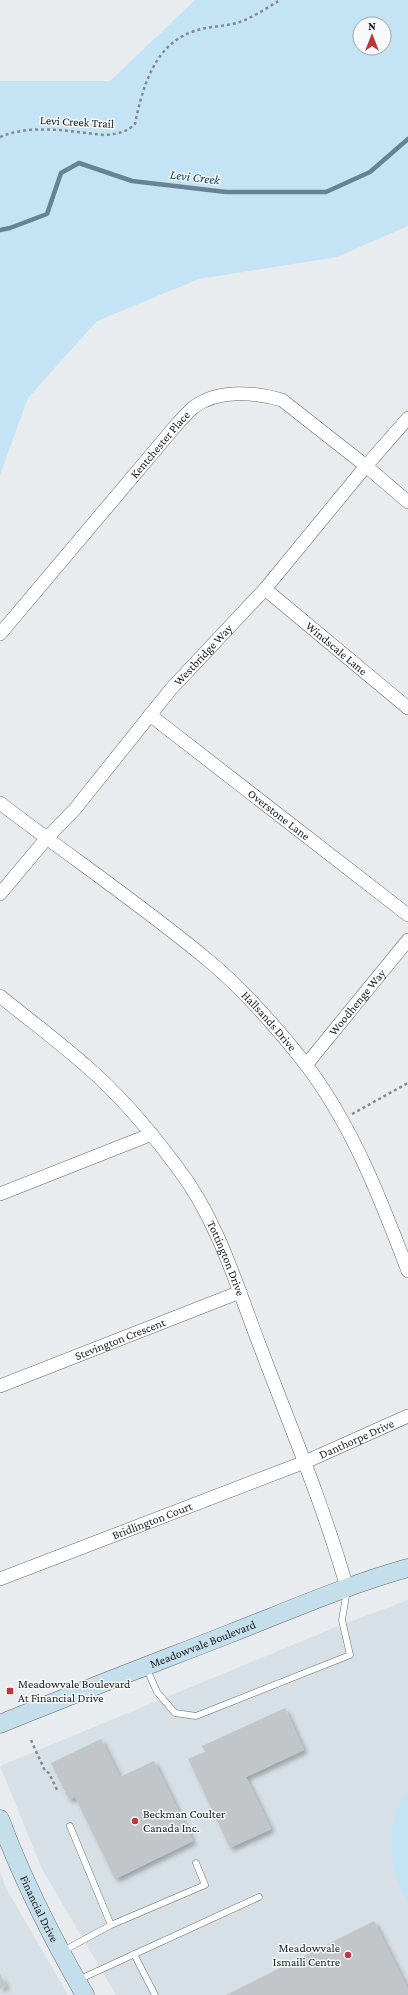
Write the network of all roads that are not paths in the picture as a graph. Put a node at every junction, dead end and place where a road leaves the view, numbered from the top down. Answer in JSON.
{"nodes":[{"id":1,"x":408,"y":418,"type":"edge"},
{"id":2,"x":366,"y":466,"type":"junction"},
{"id":3,"x":408,"y":502,"type":"edge"},
{"id":4,"x":265,"y":589,"type":"junction"},
{"id":5,"x":0,"y":634,"type":"edge"},
{"id":6,"x":408,"y":708,"type":"edge"},
{"id":7,"x":150,"y":715,"type":"junction"},
{"id":8,"x":0,"y":803,"type":"edge"},
{"id":9,"x":46,"y":839,"type":"junction"},
{"id":10,"x":0,"y":894,"type":"edge"},
{"id":11,"x":408,"y":915,"type":"edge"},
{"id":12,"x":408,"y":940,"type":"edge"},
{"id":13,"x":0,"y":996,"type":"edge"},
{"id":14,"x":306,"y":1065,"type":"junction"},
{"id":15,"x":152,"y":1134,"type":"junction"},
{"id":16,"x":0,"y":1194,"type":"edge"},
{"id":17,"x":408,"y":1272,"type":"edge"},
{"id":18,"x":240,"y":1292,"type":"junction"},
{"id":19,"x":0,"y":1386,"type":"edge"},
{"id":20,"x":408,"y":1416,"type":"edge"},
{"id":21,"x":305,"y":1462,"type":"junction"},
{"id":22,"x":408,"y":1568,"type":"edge"},
{"id":23,"x":0,"y":1579,"type":"edge"},
{"id":24,"x":347,"y":1588,"type":"junction"},
{"id":25,"x":146,"y":1666,"type":"junction"},
{"id":26,"x":0,"y":1724,"type":"edge"},
{"id":27,"x":0,"y":1819,"type":"edge"},
{"id":28,"x":70,"y":1826,"type":"dead end"},
{"id":29,"x":196,"y":1863,"type":"dead end"},
{"id":30,"x":259,"y":1897,"type":"dead end"},
{"id":31,"x":111,"y":1926,"type":"junction"},
{"id":32,"x":60,"y":1953,"type":"junction"},
{"id":33,"x":134,"y":1954,"type":"junction"},
{"id":34,"x":81,"y":1988,"type":"edge"},
{"id":35,"x":155,"y":1995,"type":"edge"}],
"edges":[{"from":1,"to":2,"type":"street","name":"Westbridge Way"},
{"from":2,"to":3,"type":"street","name":"Kentchester Place"},
{"from":2,"to":4,"type":"street","name":"Westbridge Way"},
{"from":2,"to":5,"type":"street","name":"Kentchester Place"},
{"from":4,"to":6,"type":"street","name":"Windscale Lane"},
{"from":4,"to":7,"type":"street","name":"Westbridge Way"},
{"from":7,"to":9,"type":"street","name":"Westbridge Way"},
{"from":7,"to":11,"type":"street","name":"Overstone Lane"},
{"from":8,"to":9,"type":"street","name":"Hallsands Drive"},
{"from":9,"to":10,"type":"street","name":"Westbridge Way"},
{"from":9,"to":14,"type":"street","name":"Hallsands Drive"},
{"from":12,"to":14,"type":"street","name":"Woodhenge Way"},
{"from":13,"to":15,"type":"street","name":"Tottington Drive"},
{"from":14,"to":17,"type":"street","name":"Hallsands Drive"},
{"from":15,"to":16,"type":"street"},
{"from":15,"to":18,"type":"street","name":"Tottington Drive"},
{"from":18,"to":19,"type":"street","name":"Stevington Crescent"},
{"from":18,"to":21,"type":"street","name":"Tottington Drive"},
{"from":20,"to":21,"type":"street","name":"Danthorpe Drive"},
{"from":21,"to":23,"type":"street","name":"Bridlington Court"},
{"from":21,"to":24,"type":"street","name":"Tottington Drive"},
{"from":22,"to":24,"type":"main road","name":"Meadowvale Boulevard"},
{"from":24,"to":25,"type":"main road","name":"Meadowvale Boulevard"},
{"from":24,"to":25,"type":"lane"},
{"from":25,"to":26,"type":"main road","name":"Meadowvale Boulevard"},
{"from":27,"to":32,"type":"main road","name":"Financial Drive"},
{"from":28,"to":31,"type":"lane"},
{"from":29,"to":31,"type":"lane"},
{"from":30,"to":33,"type":"lane"},
{"from":31,"to":32,"type":"lane"},
{"from":32,"to":34,"type":"main road","name":"Financial Drive"},
{"from":33,"to":34,"type":"lane"},
{"from":33,"to":35,"type":"lane"}]}
